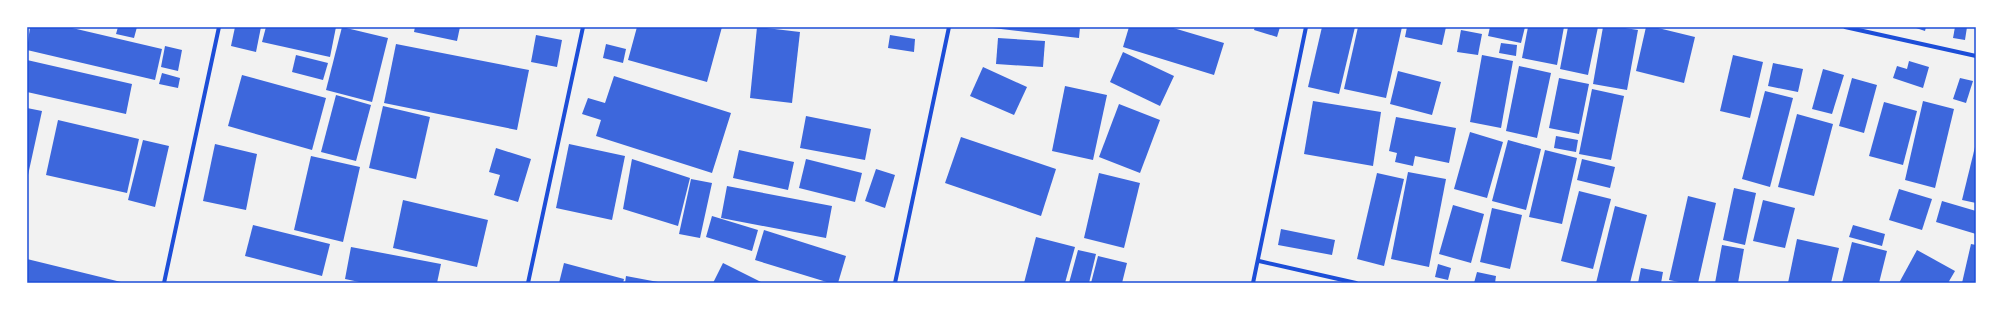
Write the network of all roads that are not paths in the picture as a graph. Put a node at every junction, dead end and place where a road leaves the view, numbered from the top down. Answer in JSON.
{"nodes":[{"id":1,"x":219,"y":27,"type":"edge"},
{"id":2,"x":583,"y":27,"type":"edge"},
{"id":3,"x":950,"y":27,"type":"edge"},
{"id":4,"x":1306,"y":27,"type":"edge"},
{"id":5,"x":1846,"y":27,"type":"edge"},
{"id":6,"x":1976,"y":56,"type":"edge"},
{"id":7,"x":1259,"y":261,"type":"junction"},
{"id":8,"x":164,"y":283,"type":"edge"},
{"id":9,"x":528,"y":283,"type":"edge"},
{"id":10,"x":895,"y":283,"type":"edge"},
{"id":11,"x":1253,"y":283,"type":"edge"},
{"id":12,"x":1356,"y":283,"type":"edge"}],
"edges":[{"from":1,"to":8,"type":"street"},
{"from":2,"to":9,"type":"street"},
{"from":3,"to":10,"type":"street"},
{"from":4,"to":7,"type":"street"},
{"from":5,"to":6,"type":"street"},
{"from":7,"to":11,"type":"street"},
{"from":7,"to":12,"type":"street"}]}
